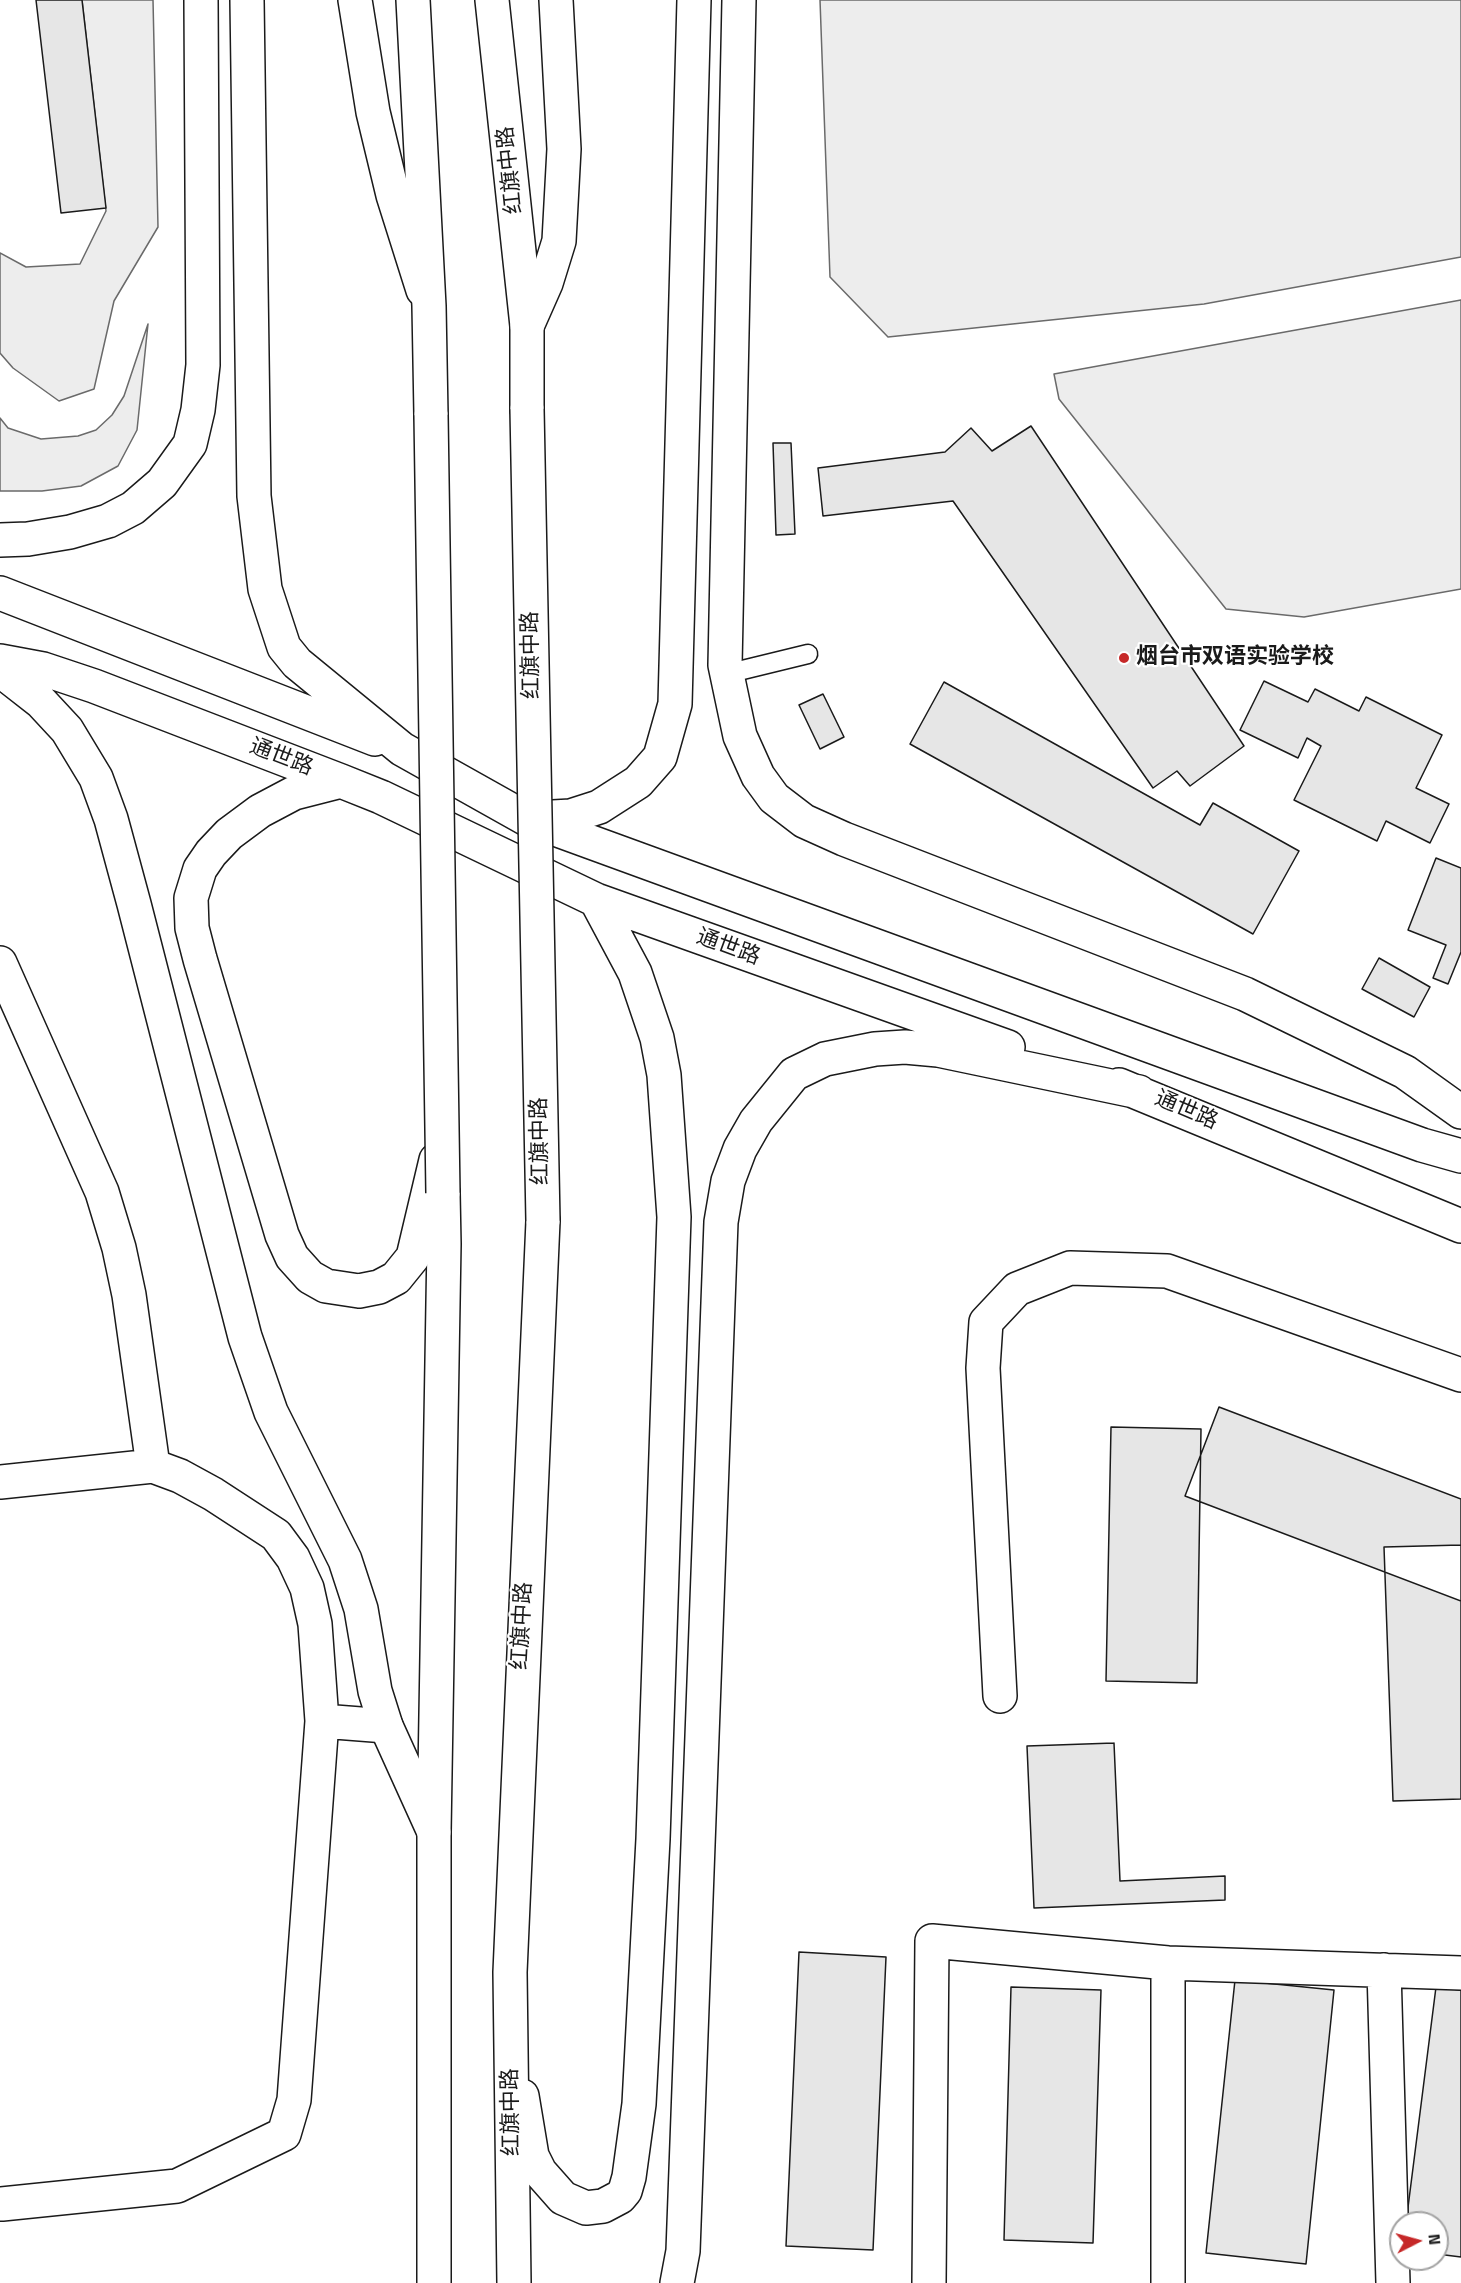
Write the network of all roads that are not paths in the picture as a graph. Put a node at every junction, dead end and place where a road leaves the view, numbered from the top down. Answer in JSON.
{"nodes":[{"id":1,"x":201,"y":0,"type":"edge"},
{"id":2,"x":247,"y":0,"type":"edge"},
{"id":3,"x":355,"y":0,"type":"edge"},
{"id":4,"x":413,"y":0,"type":"edge"},
{"id":5,"x":492,"y":0,"type":"edge"},
{"id":6,"x":556,"y":0,"type":"edge"},
{"id":7,"x":694,"y":0,"type":"edge"},
{"id":8,"x":739,"y":0,"type":"edge"},
{"id":9,"x":429,"y":306,"type":"junction"},
{"id":10,"x":527,"y":326,"type":"junction"},
{"id":11,"x":0,"y":540,"type":"edge"},
{"id":12,"x":0,"y":593,"type":"edge"},
{"id":13,"x":808,"y":654,"type":"dead end"},
{"id":14,"x":0,"y":660,"type":"edge"},
{"id":15,"x":0,"y":670,"type":"edge"},
{"id":16,"x":726,"y":674,"type":"junction"},
{"id":17,"x":402,"y":749,"type":"junction"},
{"id":18,"x":340,"y":781,"type":"junction"},
{"id":19,"x":525,"y":818,"type":"junction"},
{"id":20,"x":596,"y":900,"type":"junction"},
{"id":21,"x":0,"y":963,"type":"edge"},
{"id":22,"x":1139,"y":1092,"type":"junction"},
{"id":23,"x":1461,"y":1112,"type":"edge"},
{"id":24,"x":442,"y":1135,"type":"junction"},
{"id":25,"x":1461,"y":1156,"type":"edge"},
{"id":26,"x":1461,"y":1226,"type":"edge"},
{"id":27,"x":1461,"y":1375,"type":"edge"},
{"id":28,"x":153,"y":1466,"type":"junction"},
{"id":29,"x":0,"y":1482,"type":"edge"},
{"id":30,"x":1000,"y":1696,"type":"dead end"},
{"id":31,"x":322,"y":1721,"type":"junction"},
{"id":32,"x":386,"y":1726,"type":"junction"},
{"id":33,"x":434,"y":1832,"type":"junction"},
{"id":34,"x":1168,"y":1963,"type":"junction"},
{"id":35,"x":1384,"y":1970,"type":"junction"},
{"id":36,"x":510,"y":1972,"type":"junction"},
{"id":37,"x":1461,"y":1973,"type":"edge"},
{"id":38,"x":2,"y":2204,"type":"dead end"},
{"id":39,"x":434,"y":2283,"type":"edge"},
{"id":40,"x":514,"y":2283,"type":"edge"},
{"id":41,"x":677,"y":2283,"type":"edge"},
{"id":42,"x":929,"y":2283,"type":"edge"},
{"id":43,"x":1168,"y":2283,"type":"edge"},
{"id":44,"x":1392,"y":2283,"type":"edge"}],
"edges":[{"from":1,"to":11,"type":"main road"},
{"from":2,"to":17,"type":"main road"},
{"from":3,"to":9,"type":"main road"},
{"from":4,"to":9,"type":"main road"},
{"from":5,"to":10,"type":"main road","name":"红旗中路"},
{"from":6,"to":10,"type":"main road"},
{"from":7,"to":19,"type":"main road"},
{"from":8,"to":16,"type":"main road"},
{"from":9,"to":24,"type":"main road","bridge":true},
{"from":10,"to":36,"type":"main road","name":"红旗中路","bridge":true},
{"from":12,"to":17,"type":"main road"},
{"from":13,"to":16,"type":"lane"},
{"from":14,"to":18,"type":"main road","name":"通世路"},
{"from":15,"to":32,"type":"main road"},
{"from":16,"to":23,"type":"main road"},
{"from":17,"to":19,"type":"main road"},
{"from":18,"to":20,"type":"main road","name":"通世路"},
{"from":18,"to":24,"type":"main road"},
{"from":19,"to":25,"type":"main road"},
{"from":20,"to":22,"type":"main road","name":"通世路"},
{"from":20,"to":36,"type":"main road"},
{"from":21,"to":28,"type":"main road"},
{"from":22,"to":26,"type":"main road","name":"通世路"},
{"from":22,"to":41,"type":"main road"},
{"from":24,"to":33,"type":"main road","bridge":true},
{"from":27,"to":30,"type":"main road"},
{"from":28,"to":29,"type":"main road"},
{"from":28,"to":31,"type":"main road"},
{"from":31,"to":32,"type":"main road"},
{"from":31,"to":38,"type":"main road"},
{"from":32,"to":33,"type":"main road"},
{"from":33,"to":39,"type":"main road"},
{"from":34,"to":35,"type":"main road"},
{"from":34,"to":42,"type":"main road"},
{"from":34,"to":43,"type":"main road"},
{"from":35,"to":37,"type":"main road"},
{"from":35,"to":44,"type":"main road"},
{"from":36,"to":40,"type":"main road","name":"红旗中路"}]}
